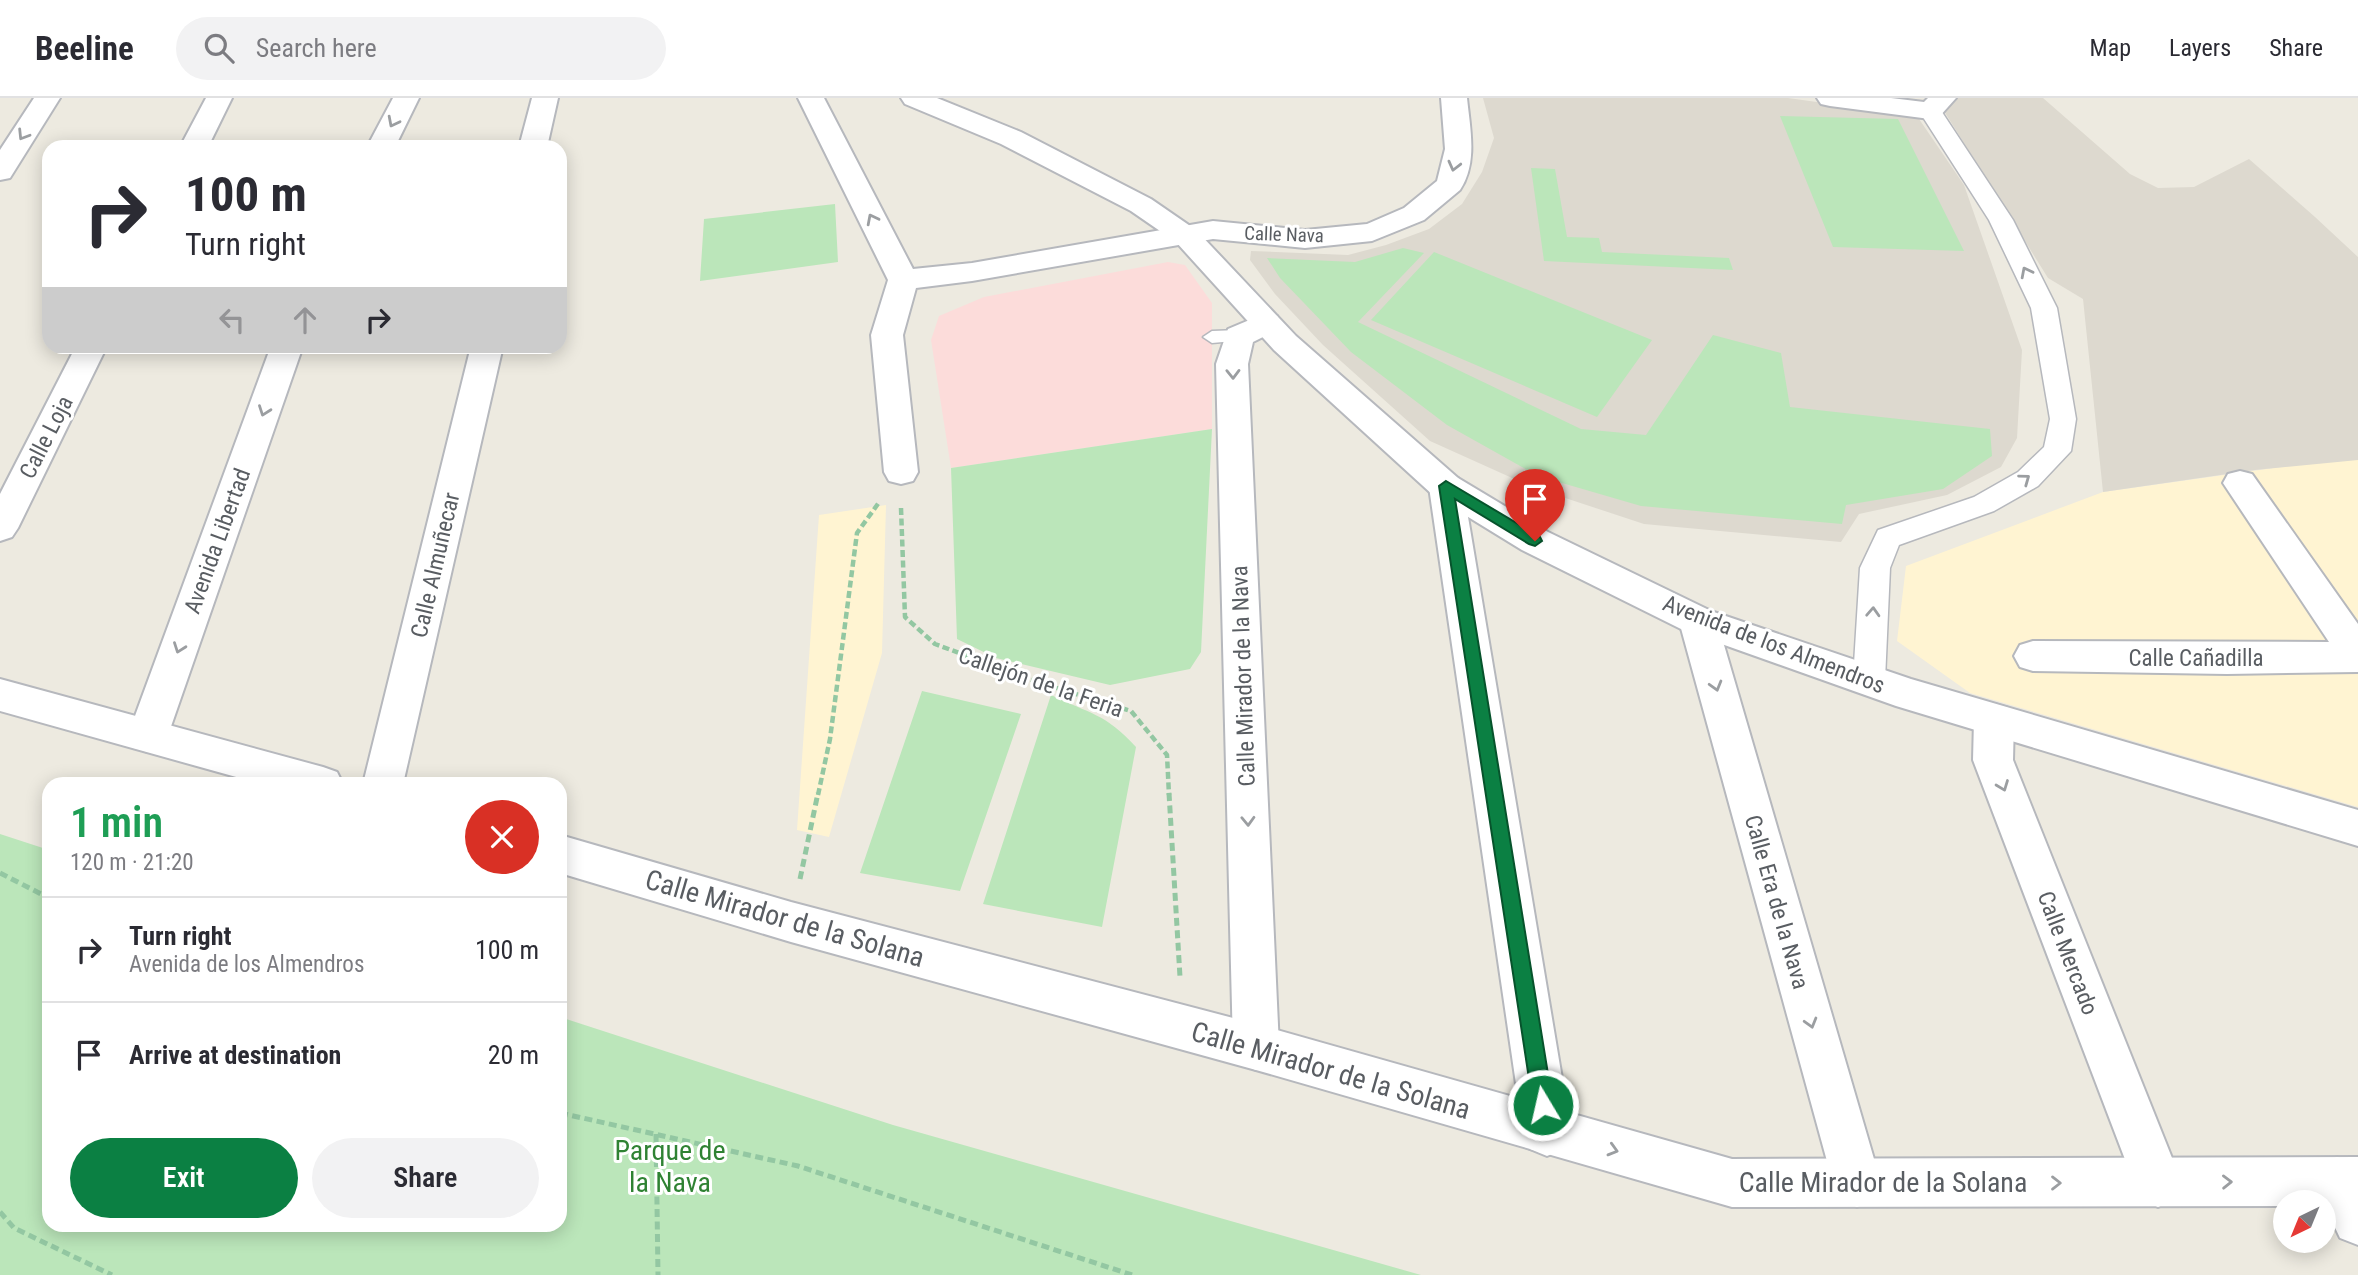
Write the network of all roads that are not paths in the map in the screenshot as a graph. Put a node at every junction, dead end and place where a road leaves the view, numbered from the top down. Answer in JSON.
{"nodes":[{"id":1,"x":47,"y":98,"type":"edge"},
{"id":2,"x":219,"y":98,"type":"edge"},
{"id":3,"x":406,"y":98,"type":"edge"},
{"id":4,"x":545,"y":98,"type":"edge"},
{"id":5,"x":811,"y":98,"type":"edge"},
{"id":6,"x":914,"y":98,"type":"edge"},
{"id":7,"x":1454,"y":98,"type":"edge"},
{"id":8,"x":1830,"y":98,"type":"edge"},
{"id":9,"x":1937,"y":104,"type":"edge"},
{"id":10,"x":198,"y":140,"type":"edge"},
{"id":11,"x":385,"y":140,"type":"edge"},
{"id":12,"x":535,"y":140,"type":"edge"},
{"id":13,"x":0,"y":172,"type":"edge"},
{"id":14,"x":1186,"y":236,"type":"junction"},
{"id":15,"x":903,"y":280,"type":"junction"},
{"id":16,"x":1239,"y":332,"type":"junction"},
{"id":17,"x":88,"y":354,"type":"edge"},
{"id":18,"x":284,"y":354,"type":"edge"},
{"id":19,"x":485,"y":354,"type":"edge"},
{"id":20,"x":901,"y":472,"type":"road end"},
{"id":21,"x":2240,"y":483,"type":"dead end"},
{"id":22,"x":1446,"y":486,"type":"junction"},
{"id":23,"x":0,"y":528,"type":"edge"},
{"id":24,"x":1698,"y":621,"type":"junction"},
{"id":25,"x":2358,"y":655,"type":"edge"},
{"id":26,"x":2033,"y":656,"type":"dead end"},
{"id":27,"x":1870,"y":680,"type":"junction"},
{"id":28,"x":0,"y":695,"type":"edge"},
{"id":29,"x":1994,"y":720,"type":"junction"},
{"id":30,"x":148,"y":735,"type":"junction"},
{"id":31,"x":298,"y":777,"type":"edge"},
{"id":32,"x":385,"y":777,"type":"edge"},
{"id":33,"x":2358,"y":828,"type":"edge"},
{"id":34,"x":567,"y":856,"type":"edge"},
{"id":35,"x":1256,"y":1047,"type":"junction"},
{"id":36,"x":1547,"y":1132,"type":"junction"},
{"id":37,"x":1857,"y":1183,"type":"junction"},
{"id":38,"x":2158,"y":1183,"type":"junction"},
{"id":39,"x":2351,"y":1194,"type":"edge"}],
"edges":[{"from":1,"to":13,"type":"street","one_way":true},
{"from":2,"to":10,"type":"street"},
{"from":3,"to":11,"type":"street","one_way":true},
{"from":4,"to":12,"type":"street"},
{"from":15,"to":5,"type":"street","one_way":true},
{"from":6,"to":14,"type":"street","name":"Avenida de los Almendros"},
{"from":7,"to":14,"type":"street","name":"Calle Nava","one_way":true},
{"from":8,"to":9,"type":"street"},
{"from":27,"to":9,"type":"street","one_way":true},
{"from":14,"to":15,"type":"street"},
{"from":14,"to":16,"type":"street","name":"Avenida de los Almendros"},
{"from":15,"to":20,"type":"street"},
{"from":16,"to":22,"type":"street","name":"Avenida de los Almendros"},
{"from":16,"to":35,"type":"street","name":"Calle Mirador de la Nava","one_way":true},
{"from":17,"to":23,"type":"street","name":"Calle Loja"},
{"from":18,"to":30,"type":"street","name":"Avenida Libertad","one_way":true},
{"from":19,"to":32,"type":"street","name":"Calle Almuñecar"},
{"from":21,"to":25,"type":"street"},
{"from":22,"to":24,"type":"street","name":"Avenida de los Almendros"},
{"from":22,"to":36,"type":"street"},
{"from":24,"to":27,"type":"street","name":"Avenida de los Almendros"},
{"from":24,"to":37,"type":"street","name":"Calle Era de la Nava","one_way":true},
{"from":25,"to":26,"type":"street","name":"Calle Cañadilla"},
{"from":27,"to":29,"type":"street","name":"Avenida de los Almendros"},
{"from":28,"to":30,"type":"street"},
{"from":29,"to":33,"type":"street","name":"Avenida de los Almendros"},
{"from":29,"to":38,"type":"street","name":"Calle Mercado","one_way":true},
{"from":30,"to":31,"type":"street"},
{"from":34,"to":35,"type":"street","name":"Calle Mirador de la Solana"},
{"from":35,"to":36,"type":"street","name":"Calle Mirador de la Solana"},
{"from":36,"to":37,"type":"street","name":"Calle Mirador de la Solana","one_way":true},
{"from":37,"to":38,"type":"street","name":"Calle Mirador de la Solana","one_way":true},
{"from":38,"to":39,"type":"street","name":"Calle Mirador de la Solana","one_way":true}]}
